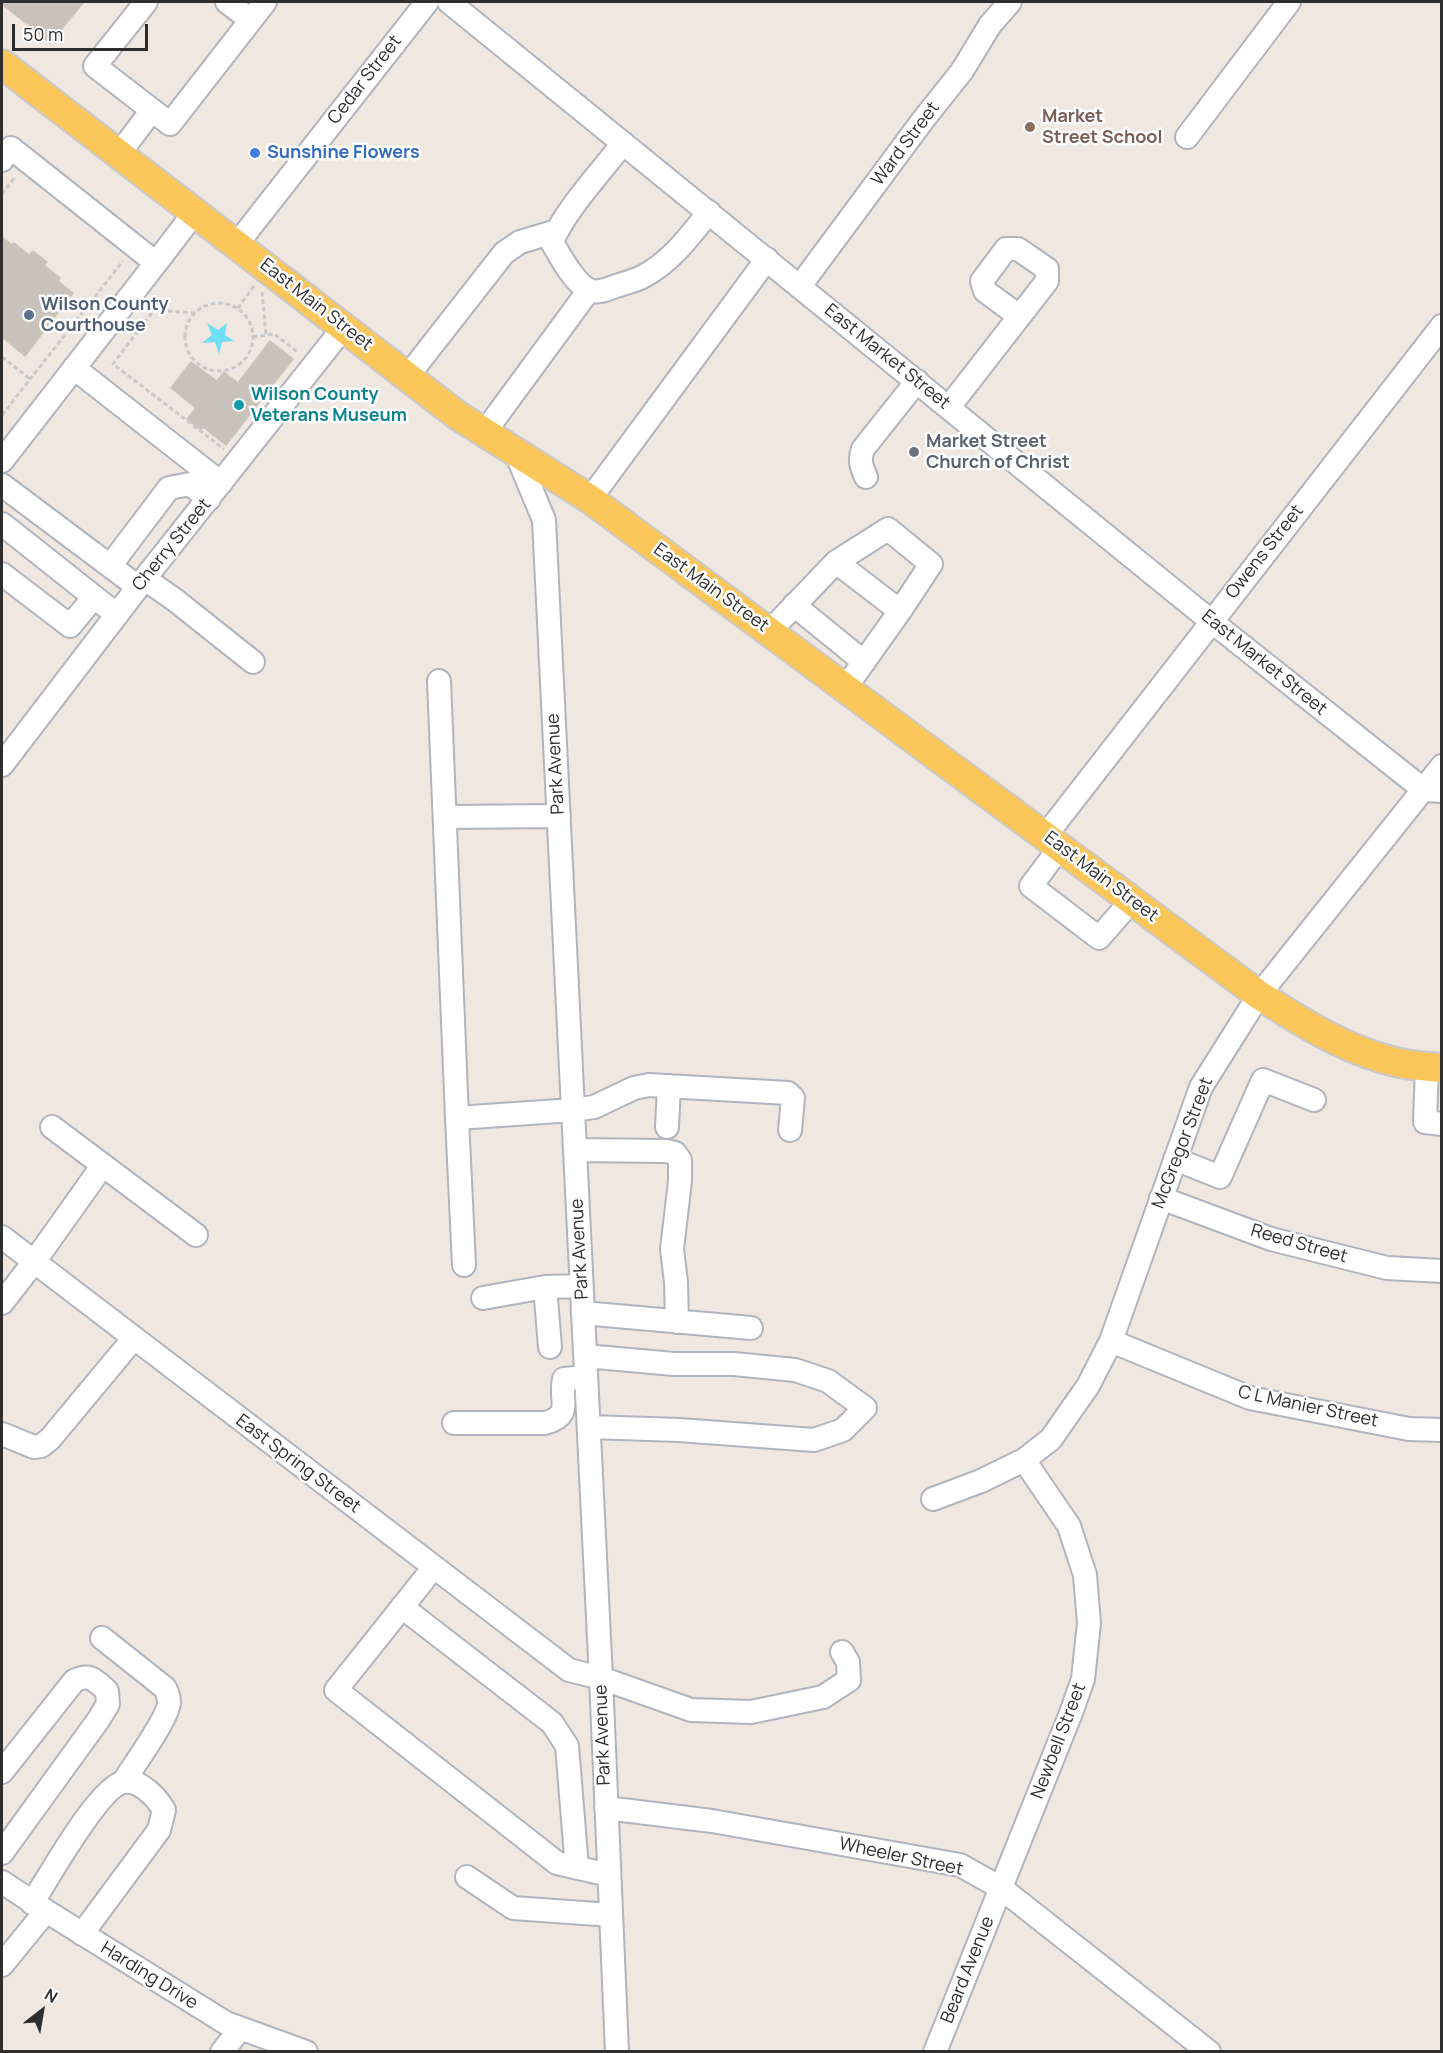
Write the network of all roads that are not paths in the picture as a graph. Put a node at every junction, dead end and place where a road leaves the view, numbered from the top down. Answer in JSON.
{"nodes":[{"id":1,"x":146,"y":2,"type":"edge"},
{"id":2,"x":227,"y":2,"type":"edge"},
{"id":3,"x":265,"y":2,"type":"edge"},
{"id":4,"x":427,"y":2,"type":"edge"},
{"id":5,"x":449,"y":2,"type":"edge"},
{"id":6,"x":1010,"y":2,"type":"edge"},
{"id":7,"x":1289,"y":2,"type":"edge"},
{"id":8,"x":251,"y":20,"type":"junction"},
{"id":9,"x":2,"y":67,"type":"edge"},
{"id":10,"x":152,"y":110,"type":"junction"},
{"id":11,"x":1186,"y":138,"type":"dead end"},
{"id":12,"x":623,"y":143,"type":"junction"},
{"id":13,"x":119,"y":154,"type":"junction"},
{"id":14,"x":10,"y":167,"type":"edge"},
{"id":15,"x":195,"y":212,"type":"junction"},
{"id":16,"x":709,"y":212,"type":"junction"},
{"id":17,"x":557,"y":231,"type":"junction"},
{"id":18,"x":237,"y":244,"type":"junction"},
{"id":19,"x":767,"y":259,"type":"junction"},
{"id":20,"x":156,"y":263,"type":"junction"},
{"id":21,"x":800,"y":286,"type":"junction"},
{"id":22,"x":589,"y":290,"type":"junction"},
{"id":23,"x":1019,"y":316,"type":"dead end"},
{"id":24,"x":344,"y":327,"type":"junction"},
{"id":25,"x":1441,"y":329,"type":"edge"},
{"id":26,"x":74,"y":368,"type":"junction"},
{"id":27,"x":407,"y":377,"type":"junction"},
{"id":28,"x":917,"y":381,"type":"junction"},
{"id":29,"x":949,"y":407,"type":"junction"},
{"id":30,"x":484,"y":433,"type":"junction"},
{"id":31,"x":516,"y":453,"type":"junction"},
{"id":32,"x":2,"y":461,"type":"edge"},
{"id":33,"x":866,"y":477,"type":"dead end"},
{"id":34,"x":2,"y":485,"type":"edge"},
{"id":35,"x":215,"y":491,"type":"junction"},
{"id":36,"x":590,"y":499,"type":"junction"},
{"id":37,"x":2,"y":524,"type":"edge"},
{"id":38,"x":836,"y":562,"type":"junction"},
{"id":39,"x":111,"y":566,"type":"junction"},
{"id":40,"x":2,"y":574,"type":"edge"},
{"id":41,"x":142,"y":583,"type":"junction"},
{"id":42,"x":94,"y":597,"type":"junction"},
{"id":43,"x":794,"y":605,"type":"junction"},
{"id":44,"x":900,"y":611,"type":"junction"},
{"id":45,"x":117,"y":615,"type":"junction"},
{"id":46,"x":1211,"y":621,"type":"junction"},
{"id":47,"x":770,"y":631,"type":"junction"},
{"id":48,"x":253,"y":662,"type":"dead end"},
{"id":49,"x":864,"y":662,"type":"junction"},
{"id":50,"x":439,"y":681,"type":"dead end"},
{"id":51,"x":846,"y":687,"type":"junction"},
{"id":52,"x":2,"y":765,"type":"edge"},
{"id":53,"x":1442,"y":766,"type":"edge"},
{"id":54,"x":1433,"y":791,"type":"edge"},
{"id":55,"x":559,"y":816,"type":"junction"},
{"id":56,"x":445,"y":817,"type":"junction"},
{"id":57,"x":1053,"y":841,"type":"junction"},
{"id":58,"x":1132,"y":900,"type":"junction"},
{"id":59,"x":1259,"y":995,"type":"junction"},
{"id":60,"x":1434,"y":1067,"type":"edge"},
{"id":61,"x":669,"y":1086,"type":"junction"},
{"id":62,"x":1314,"y":1100,"type":"dead end"},
{"id":63,"x":573,"y":1110,"type":"junction"},
{"id":64,"x":457,"y":1118,"type":"junction"},
{"id":65,"x":1442,"y":1124,"type":"edge"},
{"id":66,"x":52,"y":1127,"type":"dead end"},
{"id":67,"x":667,"y":1127,"type":"dead end"},
{"id":68,"x":790,"y":1130,"type":"dead end"},
{"id":69,"x":575,"y":1150,"type":"junction"},
{"id":70,"x":1175,"y":1159,"type":"junction"},
{"id":71,"x":103,"y":1166,"type":"junction"},
{"id":72,"x":1161,"y":1198,"type":"junction"},
{"id":73,"x":196,"y":1235,"type":"dead end"},
{"id":74,"x":2,"y":1237,"type":"edge"},
{"id":75,"x":34,"y":1263,"type":"junction"},
{"id":76,"x":464,"y":1265,"type":"dead end"},
{"id":77,"x":1442,"y":1271,"type":"edge"},
{"id":78,"x":582,"y":1286,"type":"junction"},
{"id":79,"x":545,"y":1287,"type":"junction"},
{"id":80,"x":483,"y":1299,"type":"dead end"},
{"id":81,"x":2,"y":1303,"type":"edge"},
{"id":82,"x":583,"y":1313,"type":"junction"},
{"id":83,"x":677,"y":1322,"type":"junction"},
{"id":84,"x":751,"y":1328,"type":"dead end"},
{"id":85,"x":134,"y":1338,"type":"junction"},
{"id":86,"x":1111,"y":1341,"type":"junction"},
{"id":87,"x":550,"y":1347,"type":"dead end"},
{"id":88,"x":586,"y":1367,"type":"junction"},
{"id":89,"x":454,"y":1423,"type":"dead end"},
{"id":90,"x":589,"y":1427,"type":"junction"},
{"id":91,"x":1442,"y":1430,"type":"edge"},
{"id":92,"x":2,"y":1434,"type":"edge"},
{"id":93,"x":1024,"y":1460,"type":"junction"},
{"id":94,"x":933,"y":1499,"type":"dead end"},
{"id":95,"x":434,"y":1567,"type":"junction"},
{"id":96,"x":402,"y":1607,"type":"junction"},
{"id":97,"x":102,"y":1638,"type":"dead end"},
{"id":98,"x":842,"y":1652,"type":"dead end"},
{"id":99,"x":601,"y":1678,"type":"junction"},
{"id":100,"x":2,"y":1772,"type":"edge"},
{"id":101,"x":124,"y":1782,"type":"junction"},
{"id":102,"x":606,"y":1808,"type":"junction"},
{"id":103,"x":2,"y":1853,"type":"edge"},
{"id":104,"x":577,"y":1868,"type":"junction"},
{"id":105,"x":609,"y":1875,"type":"junction"},
{"id":106,"x":467,"y":1877,"type":"dead end"},
{"id":107,"x":2,"y":1882,"type":"edge"},
{"id":108,"x":1001,"y":1888,"type":"junction"},
{"id":109,"x":39,"y":1907,"type":"junction"},
{"id":110,"x":611,"y":1915,"type":"junction"},
{"id":111,"x":82,"y":1934,"type":"junction"},
{"id":112,"x":2,"y":1965,"type":"edge"},
{"id":113,"x":240,"y":2029,"type":"junction"},
{"id":114,"x":222,"y":2052,"type":"edge"},
{"id":115,"x":306,"y":2052,"type":"edge"},
{"id":116,"x":617,"y":2052,"type":"edge"},
{"id":117,"x":935,"y":2052,"type":"edge"},
{"id":118,"x":1209,"y":2052,"type":"edge"}],
"edges":[{"from":1,"to":10,"type":"street"},
{"from":2,"to":8,"type":"street"},
{"from":3,"to":8,"type":"street"},
{"from":4,"to":18,"type":"street","name":"Cedar Street"},
{"from":5,"to":12,"type":"street","name":"East Market Street"},
{"from":6,"to":21,"type":"street","name":"Ward Street"},
{"from":7,"to":11,"type":"street"},
{"from":8,"to":10,"type":"street"},
{"from":9,"to":13,"type":"main road","name":"East Main Street"},
{"from":10,"to":13,"type":"street"},
{"from":12,"to":16,"type":"street","name":"East Market Street"},
{"from":12,"to":17,"type":"street"},
{"from":13,"to":15,"type":"main road","name":"East Main Street"},
{"from":14,"to":20,"type":"street"},
{"from":15,"to":18,"type":"main road","name":"East Main Street"},
{"from":15,"to":20,"type":"street"},
{"from":16,"to":19,"type":"street","name":"East Market Street"},
{"from":16,"to":22,"type":"street"},
{"from":17,"to":22,"type":"street"},
{"from":17,"to":27,"type":"street"},
{"from":18,"to":24,"type":"main road","name":"East Main Street"},
{"from":19,"to":21,"type":"street","name":"East Market Street"},
{"from":19,"to":36,"type":"street"},
{"from":20,"to":26,"type":"street"},
{"from":21,"to":28,"type":"street","name":"East Market Street"},
{"from":22,"to":30,"type":"street"},
{"from":23,"to":29,"type":"street"},
{"from":24,"to":27,"type":"main road","name":"East Main Street"},
{"from":24,"to":35,"type":"street","name":"Cherry Street"},
{"from":25,"to":46,"type":"street","name":"Owens Street"},
{"from":26,"to":32,"type":"street"},
{"from":26,"to":35,"type":"street"},
{"from":27,"to":30,"type":"main road","name":"East Main Street"},
{"from":28,"to":29,"type":"street","name":"East Market Street"},
{"from":28,"to":33,"type":"street"},
{"from":29,"to":46,"type":"street","name":"East Market Street"},
{"from":30,"to":31,"type":"main road","name":"East Main Street"},
{"from":31,"to":36,"type":"main road","name":"East Main Street"},
{"from":31,"to":55,"type":"street","name":"Park Avenue"},
{"from":34,"to":39,"type":"street"},
{"from":35,"to":39,"type":"street"},
{"from":35,"to":41,"type":"street","name":"Cherry Street"},
{"from":36,"to":47,"type":"main road","name":"East Main Street"},
{"from":37,"to":42,"type":"street"},
{"from":38,"to":43,"type":"street"},
{"from":38,"to":44,"type":"street"},
{"from":38,"to":44,"type":"street"},
{"from":39,"to":41,"type":"street"},
{"from":40,"to":42,"type":"street"},
{"from":41,"to":45,"type":"street","name":"Cherry Street"},
{"from":41,"to":48,"type":"street"},
{"from":42,"to":45,"type":"street"},
{"from":43,"to":47,"type":"street"},
{"from":43,"to":49,"type":"street"},
{"from":44,"to":49,"type":"street"},
{"from":45,"to":52,"type":"street","name":"Cherry Street"},
{"from":46,"to":54,"type":"street","name":"East Market Street"},
{"from":46,"to":57,"type":"street","name":"Owens Street"},
{"from":47,"to":51,"type":"main road","name":"East Main Street"},
{"from":49,"to":51,"type":"street"},
{"from":50,"to":56,"type":"street"},
{"from":51,"to":57,"type":"main road","name":"East Main Street"},
{"from":53,"to":54,"type":"street","name":"McGregor Street"},
{"from":54,"to":59,"type":"street","name":"McGregor Street"},
{"from":55,"to":56,"type":"street"},
{"from":55,"to":63,"type":"street","name":"Park Avenue"},
{"from":56,"to":64,"type":"street"},
{"from":57,"to":58,"type":"main road","name":"East Main Street"},
{"from":57,"to":58,"type":"street","name":"Owens Street"},
{"from":58,"to":59,"type":"main road","name":"East Main Street"},
{"from":59,"to":60,"type":"main road","name":"East Main Street"},
{"from":59,"to":70,"type":"street","name":"McGregor Street"},
{"from":60,"to":65,"type":"street"},
{"from":61,"to":63,"type":"street"},
{"from":61,"to":67,"type":"street"},
{"from":61,"to":68,"type":"street"},
{"from":62,"to":70,"type":"street"},
{"from":63,"to":64,"type":"street"},
{"from":63,"to":69,"type":"street","name":"Park Avenue"},
{"from":64,"to":76,"type":"street"},
{"from":66,"to":71,"type":"street"},
{"from":69,"to":78,"type":"street","name":"Park Avenue"},
{"from":69,"to":83,"type":"street"},
{"from":70,"to":72,"type":"street","name":"McGregor Street"},
{"from":71,"to":73,"type":"street"},
{"from":71,"to":75,"type":"street"},
{"from":72,"to":77,"type":"street","name":"Reed Street"},
{"from":72,"to":86,"type":"street","name":"McGregor Street"},
{"from":74,"to":75,"type":"street","name":"East Spring Street"},
{"from":75,"to":81,"type":"street"},
{"from":75,"to":85,"type":"street","name":"East Spring Street"},
{"from":78,"to":79,"type":"street"},
{"from":78,"to":82,"type":"street","name":"Park Avenue"},
{"from":79,"to":80,"type":"street"},
{"from":79,"to":87,"type":"street"},
{"from":82,"to":83,"type":"street"},
{"from":82,"to":88,"type":"street","name":"Park Avenue"},
{"from":83,"to":84,"type":"street"},
{"from":85,"to":92,"type":"street"},
{"from":85,"to":95,"type":"street","name":"East Spring Street"},
{"from":86,"to":91,"type":"street","name":"C L Manier Street"},
{"from":86,"to":93,"type":"street","name":"McGregor Street"},
{"from":88,"to":89,"type":"street"},
{"from":88,"to":90,"type":"street","name":"Park Avenue"},
{"from":88,"to":90,"type":"street"},
{"from":90,"to":99,"type":"street","name":"Park Avenue"},
{"from":93,"to":94,"type":"street","name":"McGregor Street"},
{"from":93,"to":108,"type":"street","name":"Newbell Street"},
{"from":95,"to":96,"type":"street"},
{"from":95,"to":99,"type":"street","name":"East Spring Street"},
{"from":96,"to":104,"type":"street"},
{"from":96,"to":104,"type":"street"},
{"from":97,"to":101,"type":"street"},
{"from":98,"to":99,"type":"street","name":"East Spring Street"},
{"from":99,"to":102,"type":"street","name":"Park Avenue"},
{"from":100,"to":103,"type":"street"},
{"from":101,"to":109,"type":"street"},
{"from":101,"to":111,"type":"street"},
{"from":102,"to":105,"type":"street","name":"Park Avenue"},
{"from":102,"to":108,"type":"street","name":"Wheeler Street"},
{"from":104,"to":105,"type":"street"},
{"from":105,"to":110,"type":"street","name":"Park Avenue"},
{"from":106,"to":110,"type":"street"},
{"from":107,"to":109,"type":"street","name":"Harding Drive"},
{"from":108,"to":117,"type":"street","name":"Beard Avenue"},
{"from":108,"to":118,"type":"street","name":"Wheeler Street"},
{"from":109,"to":111,"type":"street","name":"Harding Drive"},
{"from":109,"to":112,"type":"street"},
{"from":110,"to":116,"type":"street","name":"Park Avenue"},
{"from":111,"to":113,"type":"street","name":"Harding Drive"},
{"from":113,"to":114,"type":"street"},
{"from":113,"to":115,"type":"street","name":"Harding Drive"}]}
